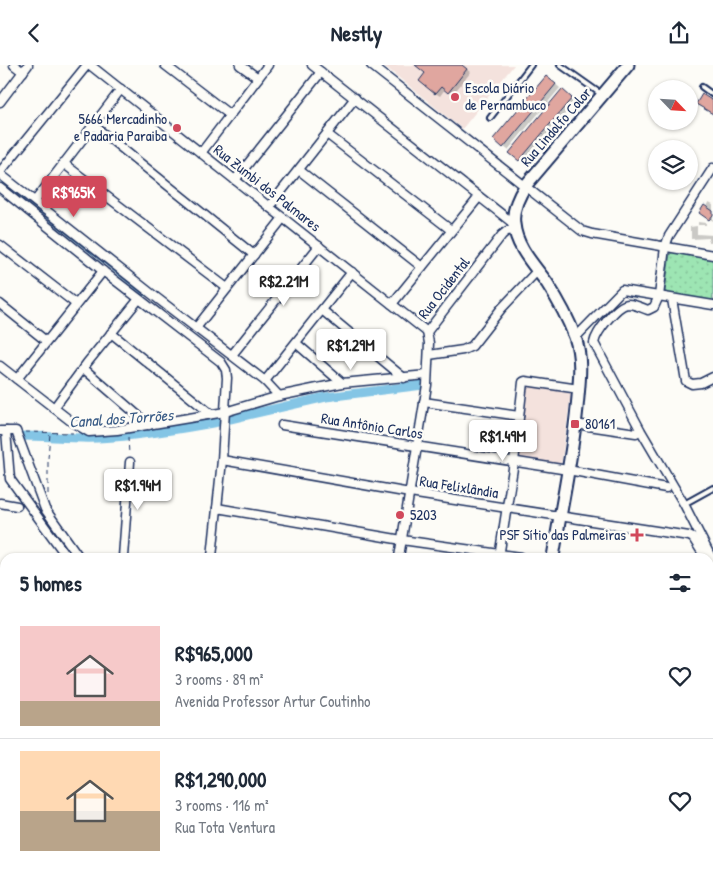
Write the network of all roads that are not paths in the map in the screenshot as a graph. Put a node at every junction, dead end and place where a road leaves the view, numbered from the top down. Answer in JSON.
{"nodes":[{"id":1,"x":14,"y":65,"type":"edge"},
{"id":2,"x":28,"y":65,"type":"edge"},
{"id":3,"x":88,"y":65,"type":"edge"},
{"id":4,"x":165,"y":65,"type":"edge"},
{"id":5,"x":240,"y":65,"type":"edge"},
{"id":6,"x":268,"y":65,"type":"edge"},
{"id":7,"x":312,"y":65,"type":"edge"},
{"id":8,"x":371,"y":65,"type":"edge"},
{"id":9,"x":531,"y":65,"type":"edge"},
{"id":10,"x":560,"y":65,"type":"edge"},
{"id":11,"x":628,"y":65,"type":"edge"},
{"id":12,"x":23,"y":72,"type":"junction"},
{"id":13,"x":321,"y":72,"type":"junction"},
{"id":14,"x":258,"y":78,"type":"junction"},
{"id":15,"x":702,"y":87,"type":"dead end"},
{"id":16,"x":121,"y":89,"type":"junction"},
{"id":17,"x":713,"y":95,"type":"edge"},
{"id":18,"x":603,"y":96,"type":"junction"},
{"id":19,"x":354,"y":98,"type":"junction"},
{"id":20,"x":0,"y":102,"type":"edge"},
{"id":21,"x":230,"y":115,"type":"junction"},
{"id":22,"x":490,"y":118,"type":"dead end"},
{"id":23,"x":93,"y":125,"type":"junction"},
{"id":24,"x":327,"y":134,"type":"junction"},
{"id":25,"x":201,"y":153,"type":"junction"},
{"id":26,"x":63,"y":163,"type":"junction"},
{"id":27,"x":713,"y":168,"type":"edge"},
{"id":28,"x":299,"y":170,"type":"junction"},
{"id":29,"x":0,"y":173,"type":"edge"},
{"id":30,"x":235,"y":180,"type":"junction"},
{"id":31,"x":526,"y":185,"type":"junction"},
{"id":32,"x":0,"y":188,"type":"edge"},
{"id":33,"x":479,"y":197,"type":"junction"},
{"id":34,"x":35,"y":201,"type":"junction"},
{"id":35,"x":269,"y":207,"type":"junction"},
{"id":36,"x":283,"y":218,"type":"junction"},
{"id":37,"x":514,"y":227,"type":"junction"},
{"id":38,"x":451,"y":230,"type":"junction"},
{"id":39,"x":0,"y":245,"type":"edge"},
{"id":40,"x":319,"y":246,"type":"junction"},
{"id":41,"x":665,"y":247,"type":"junction"},
{"id":42,"x":254,"y":255,"type":"junction"},
{"id":43,"x":713,"y":255,"type":"edge"},
{"id":44,"x":422,"y":267,"type":"junction"},
{"id":45,"x":538,"y":270,"type":"junction"},
{"id":46,"x":102,"y":271,"type":"junction"},
{"id":47,"x":352,"y":272,"type":"junction"},
{"id":48,"x":227,"y":288,"type":"junction"},
{"id":49,"x":659,"y":296,"type":"junction"},
{"id":50,"x":139,"y":299,"type":"junction"},
{"id":51,"x":672,"y":299,"type":"junction"},
{"id":52,"x":76,"y":304,"type":"junction"},
{"id":53,"x":392,"y":304,"type":"junction"},
{"id":54,"x":0,"y":305,"type":"edge"},
{"id":55,"x":713,"y":305,"type":"edge"},
{"id":56,"x":322,"y":310,"type":"junction"},
{"id":57,"x":196,"y":328,"type":"junction"},
{"id":58,"x":427,"y":332,"type":"junction"},
{"id":59,"x":111,"y":333,"type":"junction"},
{"id":60,"x":575,"y":338,"type":"junction"},
{"id":61,"x":46,"y":341,"type":"junction"},
{"id":62,"x":296,"y":343,"type":"junction"},
{"id":63,"x":232,"y":355,"type":"junction"},
{"id":64,"x":429,"y":355,"type":"junction"},
{"id":65,"x":0,"y":365,"type":"edge"},
{"id":66,"x":83,"y":369,"type":"junction"},
{"id":67,"x":428,"y":375,"type":"junction"},
{"id":68,"x":713,"y":377,"type":"edge"},
{"id":69,"x":404,"y":378,"type":"junction"},
{"id":70,"x":17,"y":379,"type":"junction"},
{"id":71,"x":265,"y":381,"type":"junction"},
{"id":72,"x":342,"y":383,"type":"junction"},
{"id":73,"x":579,"y":389,"type":"junction"},
{"id":74,"x":279,"y":396,"type":"junction"},
{"id":75,"x":424,"y":402,"type":"junction"},
{"id":76,"x":54,"y":408,"type":"junction"},
{"id":77,"x":225,"y":412,"type":"junction"},
{"id":78,"x":211,"y":414,"type":"junction"},
{"id":79,"x":519,"y":416,"type":"junction"},
{"id":80,"x":575,"y":424,"type":"junction"},
{"id":81,"x":149,"y":425,"type":"junction"},
{"id":82,"x":282,"y":425,"type":"dead end"},
{"id":83,"x":3,"y":431,"type":"edge"},
{"id":84,"x":636,"y":433,"type":"dead end"},
{"id":85,"x":417,"y":447,"type":"junction"},
{"id":86,"x":222,"y":460,"type":"junction"},
{"id":87,"x":514,"y":462,"type":"junction"},
{"id":88,"x":130,"y":463,"type":"road end"},
{"id":89,"x":568,"y":470,"type":"junction"},
{"id":90,"x":666,"y":488,"type":"dead end"},
{"id":91,"x":713,"y":488,"type":"edge"},
{"id":92,"x":410,"y":493,"type":"junction"},
{"id":93,"x":0,"y":503,"type":"edge"},
{"id":94,"x":684,"y":505,"type":"junction"},
{"id":95,"x":17,"y":506,"type":"dead end"},
{"id":96,"x":217,"y":508,"type":"junction"},
{"id":97,"x":506,"y":509,"type":"junction"},
{"id":98,"x":560,"y":517,"type":"junction"},
{"id":99,"x":402,"y":540,"type":"junction"},
{"id":100,"x":64,"y":553,"type":"edge"},
{"id":101,"x":76,"y":553,"type":"edge"},
{"id":102,"x":123,"y":553,"type":"edge"},
{"id":103,"x":212,"y":553,"type":"edge"},
{"id":104,"x":400,"y":553,"type":"edge"},
{"id":105,"x":481,"y":553,"type":"edge"},
{"id":106,"x":499,"y":553,"type":"edge"},
{"id":107,"x":554,"y":553,"type":"edge"},
{"id":108,"x":703,"y":553,"type":"edge"},
{"id":109,"x":709,"y":553,"type":"edge"}],
"edges":[{"from":1,"to":12,"type":"street"},
{"from":2,"to":12,"type":"street"},
{"from":3,"to":16,"type":"street","name":"Rua Zumbi dos Palmares"},
{"from":3,"to":29,"type":"street"},
{"from":4,"to":21,"type":"street"},
{"from":5,"to":14,"type":"street"},
{"from":6,"to":14,"type":"street"},
{"from":7,"to":13,"type":"street"},
{"from":8,"to":31,"type":"street"},
{"from":9,"to":22,"type":"lane"},
{"from":10,"to":18,"type":"lane"},
{"from":11,"to":18,"type":"main road","name":"Rua Lindolfo Color"},
{"from":12,"to":20,"type":"street"},
{"from":13,"to":19,"type":"street"},
{"from":13,"to":30,"type":"street"},
{"from":14,"to":21,"type":"street"},
{"from":15,"to":17,"type":"lane"},
{"from":16,"to":23,"type":"street"},
{"from":16,"to":25,"type":"street","name":"Rua Zumbi dos Palmares"},
{"from":18,"to":31,"type":"main road","name":"Rua Lindolfo Color"},
{"from":19,"to":24,"type":"street"},
{"from":19,"to":33,"type":"street"},
{"from":21,"to":25,"type":"street"},
{"from":23,"to":26,"type":"street"},
{"from":23,"to":42,"type":"street"},
{"from":24,"to":28,"type":"street"},
{"from":24,"to":38,"type":"street"},
{"from":25,"to":30,"type":"street","name":"Rua Zumbi dos Palmares"},
{"from":26,"to":34,"type":"street"},
{"from":26,"to":48,"type":"street"},
{"from":27,"to":41,"type":"street"},
{"from":28,"to":35,"type":"street"},
{"from":28,"to":44,"type":"street"},
{"from":29,"to":34,"type":"street"},
{"from":30,"to":35,"type":"street","name":"Rua Zumbi dos Palmares"},
{"from":31,"to":37,"type":"main road","name":"Rua Lindolfo Color"},
{"from":31,"to":41,"type":"street"},
{"from":32,"to":46,"type":"street"},
{"from":33,"to":37,"type":"street"},
{"from":33,"to":38,"type":"street"},
{"from":34,"to":57,"type":"street"},
{"from":35,"to":36,"type":"street","name":"Rua Zumbi dos Palmares"},
{"from":36,"to":40,"type":"street","name":"Rua Zumbi dos Palmares"},
{"from":36,"to":42,"type":"street"},
{"from":37,"to":45,"type":"main road"},
{"from":37,"to":58,"type":"street","name":"Rua Ocidental"},
{"from":38,"to":44,"type":"street"},
{"from":39,"to":52,"type":"street"},
{"from":40,"to":47,"type":"street","name":"Rua Zumbi dos Palmares"},
{"from":40,"to":63,"type":"street"},
{"from":41,"to":43,"type":"street"},
{"from":41,"to":49,"type":"street"},
{"from":42,"to":48,"type":"street"},
{"from":44,"to":53,"type":"street"},
{"from":45,"to":60,"type":"main road"},
{"from":45,"to":64,"type":"street"},
{"from":46,"to":50,"type":"street"},
{"from":46,"to":52,"type":"street"},
{"from":47,"to":53,"type":"street","name":"Rua Zumbi dos Palmares"},
{"from":47,"to":56,"type":"street"},
{"from":48,"to":57,"type":"street"},
{"from":49,"to":51,"type":"street"},
{"from":49,"to":60,"type":"street"},
{"from":49,"to":94,"type":"street"},
{"from":50,"to":59,"type":"street"},
{"from":50,"to":77,"type":"street"},
{"from":51,"to":55,"type":"street"},
{"from":51,"to":68,"type":"street"},
{"from":52,"to":61,"type":"street"},
{"from":53,"to":58,"type":"street","name":"Rua Zumbi dos Palmares"},
{"from":54,"to":61,"type":"street"},
{"from":56,"to":62,"type":"street"},
{"from":56,"to":69,"type":"street"},
{"from":57,"to":63,"type":"street"},
{"from":58,"to":64,"type":"street","name":"Rua Ocidental"},
{"from":59,"to":66,"type":"street"},
{"from":59,"to":78,"type":"street"},
{"from":60,"to":73,"type":"main road"},
{"from":61,"to":70,"type":"street"},
{"from":62,"to":71,"type":"street"},
{"from":62,"to":72,"type":"street"},
{"from":63,"to":71,"type":"street"},
{"from":64,"to":67,"type":"street","name":"Rua Ocidental"},
{"from":65,"to":70,"type":"street"},
{"from":66,"to":76,"type":"street"},
{"from":66,"to":81,"type":"street"},
{"from":67,"to":69,"type":"street"},
{"from":67,"to":75,"type":"street","name":"Rua Ocidental"},
{"from":69,"to":72,"type":"street"},
{"from":70,"to":76,"type":"street"},
{"from":71,"to":74,"type":"street"},
{"from":72,"to":74,"type":"street"},
{"from":73,"to":79,"type":"street"},
{"from":73,"to":80,"type":"main road"},
{"from":74,"to":77,"type":"street"},
{"from":75,"to":79,"type":"street"},
{"from":75,"to":85,"type":"street","name":"Rua Ocidental"},
{"from":76,"to":81,"type":"street"},
{"from":77,"to":78,"type":"street"},
{"from":77,"to":86,"type":"street"},
{"from":78,"to":81,"type":"street"},
{"from":79,"to":87,"type":"street"},
{"from":80,"to":84,"type":"street"},
{"from":80,"to":89,"type":"main road"},
{"from":82,"to":85,"type":"street","name":"Rua Antônio Carlos"},
{"from":83,"to":100,"type":"street"},
{"from":83,"to":101,"type":"street"},
{"from":85,"to":87,"type":"street","name":"Rua Antônio Carlos"},
{"from":85,"to":92,"type":"street","name":"Rua Ocidental"},
{"from":86,"to":92,"type":"street","name":"Rua Felixlândia"},
{"from":86,"to":96,"type":"street"},
{"from":87,"to":89,"type":"street","name":"Rua Antônio Carlos"},
{"from":87,"to":97,"type":"street"},
{"from":88,"to":102,"type":"street"},
{"from":89,"to":90,"type":"street","name":"Rua Antônio Carlos"},
{"from":89,"to":98,"type":"main road"},
{"from":91,"to":94,"type":"lane"},
{"from":92,"to":97,"type":"street","name":"Rua Felixlândia"},
{"from":92,"to":99,"type":"street","name":"Rua Ocidental"},
{"from":93,"to":95,"type":"street"},
{"from":94,"to":109,"type":"street"},
{"from":96,"to":99,"type":"street"},
{"from":96,"to":103,"type":"street"},
{"from":97,"to":98,"type":"street","name":"Rua Felixlândia"},
{"from":97,"to":106,"type":"street"},
{"from":98,"to":107,"type":"main road"},
{"from":98,"to":108,"type":"street","name":"Rua Felixlândia"},
{"from":99,"to":104,"type":"street","name":"Rua Ocidental"},
{"from":99,"to":105,"type":"street"}]}
